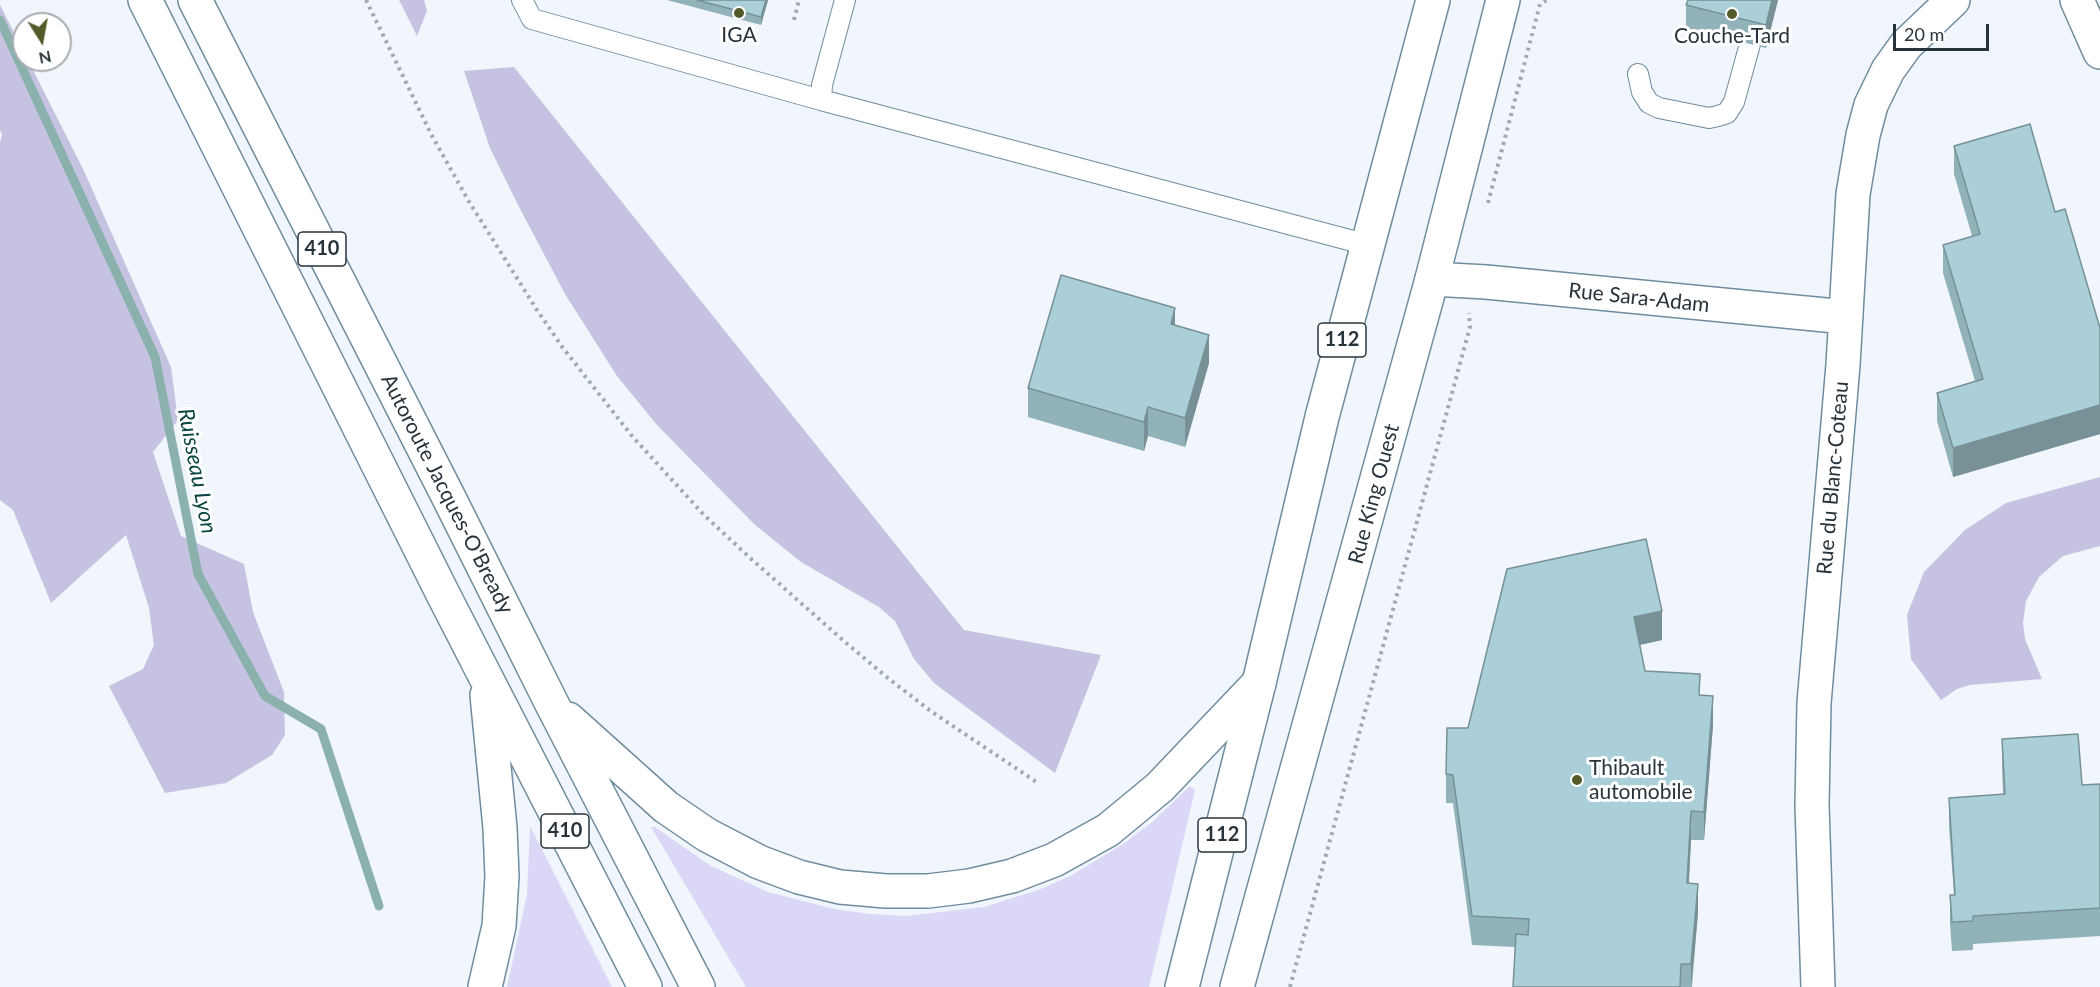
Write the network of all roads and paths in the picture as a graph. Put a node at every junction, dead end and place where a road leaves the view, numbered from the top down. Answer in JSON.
{"nodes":[{"id":1,"x":145,"y":0,"type":"edge"},
{"id":2,"x":195,"y":0,"type":"edge"},
{"id":3,"x":366,"y":0,"type":"edge"},
{"id":4,"x":522,"y":0,"type":"edge"},
{"id":5,"x":799,"y":0,"type":"edge"},
{"id":6,"x":845,"y":0,"type":"edge"},
{"id":7,"x":1433,"y":0,"type":"edge"},
{"id":8,"x":1503,"y":0,"type":"edge"},
{"id":9,"x":1547,"y":0,"type":"edge"},
{"id":10,"x":1953,"y":0,"type":"edge"},
{"id":11,"x":2076,"y":0,"type":"edge"},
{"id":12,"x":794,"y":20,"type":"dead end"},
{"id":13,"x":1750,"y":44,"type":"edge"},
{"id":14,"x":2100,"y":52,"type":"edge"},
{"id":15,"x":1638,"y":74,"type":"dead end"},
{"id":16,"x":821,"y":100,"type":"junction"},
{"id":17,"x":1488,"y":203,"type":"dead end"},
{"id":18,"x":1368,"y":245,"type":"junction"},
{"id":19,"x":1432,"y":279,"type":"junction"},
{"id":20,"x":1468,"y":281,"type":"junction"},
{"id":21,"x":1846,"y":317,"type":"junction"},
{"id":22,"x":485,"y":676,"type":"junction"},
{"id":23,"x":1259,"y":683,"type":"junction"},
{"id":24,"x":552,"y":704,"type":"junction"},
{"id":25,"x":1038,"y":783,"type":"dead end"},
{"id":26,"x":485,"y":987,"type":"edge"},
{"id":27,"x":645,"y":987,"type":"edge"},
{"id":28,"x":698,"y":987,"type":"edge"},
{"id":29,"x":1182,"y":987,"type":"edge"},
{"id":30,"x":1237,"y":987,"type":"edge"},
{"id":31,"x":1290,"y":987,"type":"edge"},
{"id":32,"x":1818,"y":987,"type":"edge"}],
"edges":[{"from":1,"to":22,"type":"main road","number":"410"},
{"from":2,"to":24,"type":"main road","name":"Autoroute Jacques-O'Bready","number":"410"},
{"from":3,"to":25,"type":"path"},
{"from":4,"to":16,"type":"lane"},
{"from":5,"to":12,"type":"path"},
{"from":6,"to":16,"type":"lane"},
{"from":7,"to":18,"type":"main road","number":"112"},
{"from":8,"to":19,"type":"main road","name":"Rue King Ouest","number":"112"},
{"from":9,"to":17,"type":"path"},
{"from":10,"to":21,"type":"main road","name":"Rue du Blanc-Coteau"},
{"from":11,"to":14,"type":"main road"},
{"from":13,"to":15,"type":"lane"},
{"from":16,"to":18,"type":"lane"},
{"from":18,"to":23,"type":"main road","number":"112"},
{"from":19,"to":20,"type":"main road","name":"Rue Sara-Adam"},
{"from":19,"to":30,"type":"main road","name":"Rue King Ouest","number":"112"},
{"from":20,"to":21,"type":"main road","name":"Rue Sara-Adam"},
{"from":20,"to":31,"type":"path"},
{"from":21,"to":32,"type":"main road","name":"Rue du Blanc-Coteau"},
{"from":22,"to":26,"type":"main road"},
{"from":22,"to":27,"type":"main road","number":"410"},
{"from":23,"to":24,"type":"main road"},
{"from":23,"to":29,"type":"main road","number":"112"},
{"from":24,"to":28,"type":"main road","name":"Autoroute Jacques-O'Bready","number":"410"}]}
